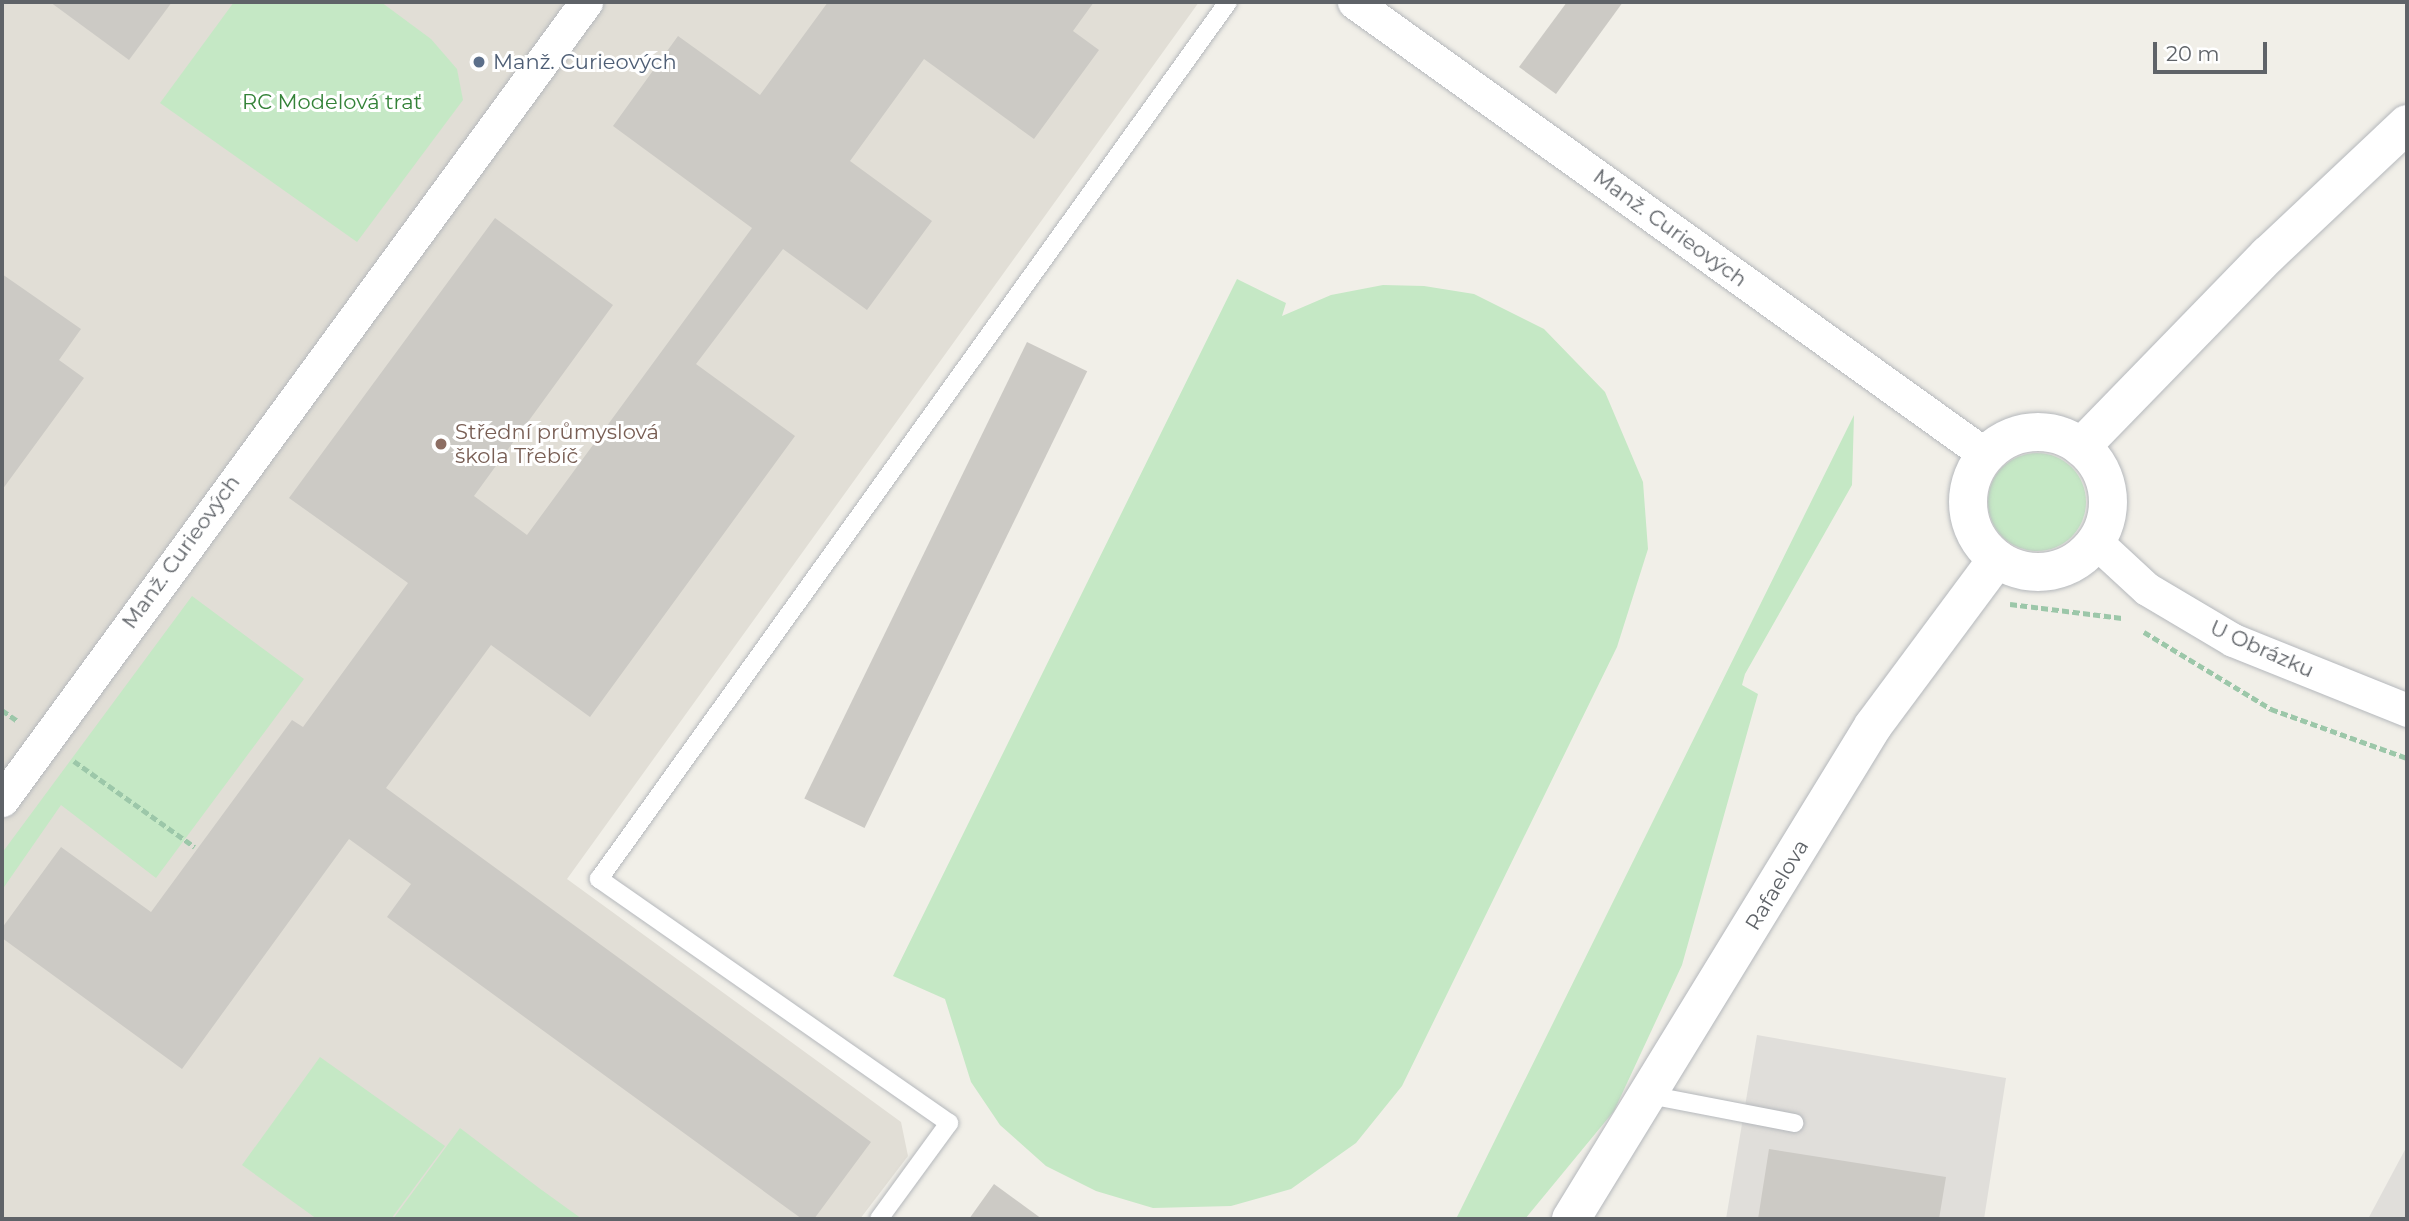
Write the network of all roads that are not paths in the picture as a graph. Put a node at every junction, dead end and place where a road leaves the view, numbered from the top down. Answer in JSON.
{"nodes":[{"id":1,"x":586,"y":2,"type":"edge"},
{"id":2,"x":1228,"y":2,"type":"edge"},
{"id":3,"x":1354,"y":2,"type":"edge"},
{"id":4,"x":2407,"y":124,"type":"edge"},
{"id":5,"x":2081,"y":447,"type":"junction"},
{"id":6,"x":1986,"y":455,"type":"junction"},
{"id":7,"x":2096,"y":542,"type":"junction"},
{"id":8,"x":1988,"y":571,"type":"junction"},
{"id":9,"x":2407,"y":710,"type":"edge"},
{"id":10,"x":2,"y":800,"type":"edge"},
{"id":11,"x":1649,"y":1095,"type":"junction"},
{"id":12,"x":1794,"y":1123,"type":"dead end"},
{"id":13,"x":879,"y":1219,"type":"edge"},
{"id":14,"x":1571,"y":1219,"type":"edge"}],
"edges":[{"from":1,"to":10,"type":"street","name":"Manž. Curieových"},
{"from":2,"to":13,"type":"lane"},
{"from":3,"to":6,"type":"street","name":"Manž. Curieových"},
{"from":4,"to":5,"type":"main road"},
{"from":5,"to":6,"type":"main road"},
{"from":5,"to":7,"type":"main road"},
{"from":6,"to":8,"type":"main road"},
{"from":7,"to":8,"type":"main road"},
{"from":7,"to":9,"type":"street","name":"U Obrázku"},
{"from":8,"to":11,"type":"main road","name":"Rafaelova"},
{"from":11,"to":12,"type":"lane"},
{"from":11,"to":14,"type":"main road","name":"Rafaelova"}]}
